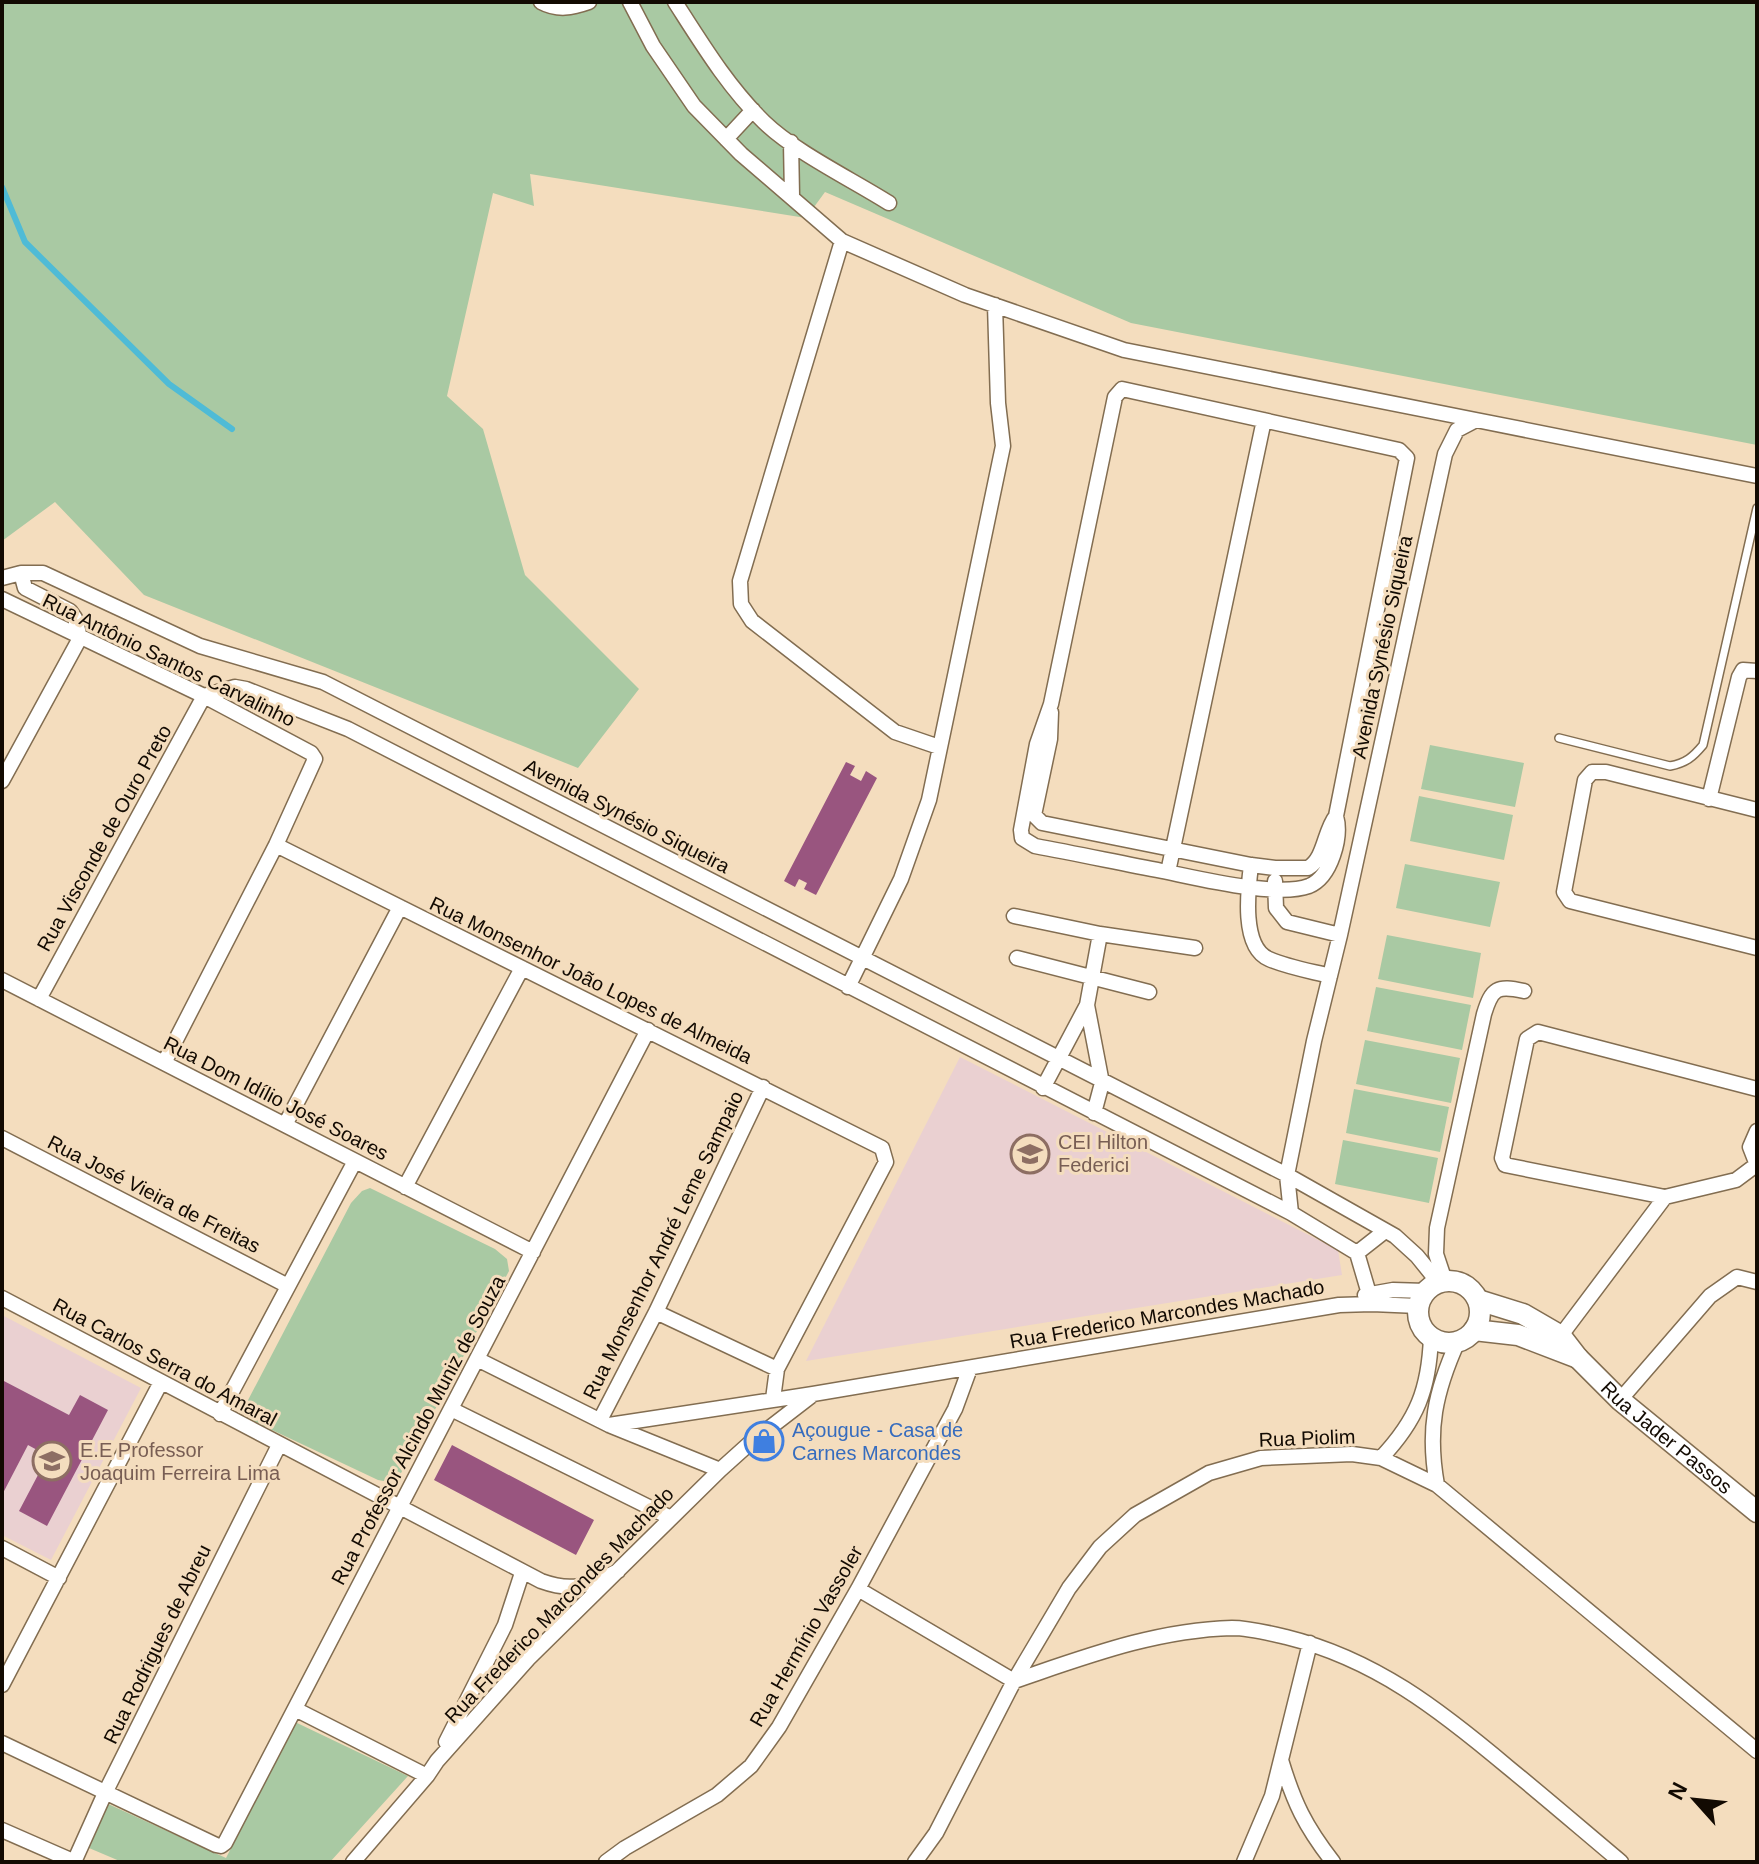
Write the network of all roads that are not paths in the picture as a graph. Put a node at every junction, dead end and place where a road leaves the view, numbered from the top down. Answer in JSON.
{"nodes":[{"id":1,"x":541,"y":2,"type":"edge"},
{"id":2,"x":589,"y":2,"type":"edge"},
{"id":3,"x":630,"y":2,"type":"edge"},
{"id":4,"x":675,"y":2,"type":"edge"},
{"id":5,"x":753,"y":110,"type":"junction"},
{"id":6,"x":726,"y":139,"type":"junction"},
{"id":7,"x":791,"y":142,"type":"junction"},
{"id":8,"x":792,"y":196,"type":"junction"},
{"id":9,"x":889,"y":203,"type":"dead end"},
{"id":10,"x":842,"y":241,"type":"junction"},
{"id":11,"x":995,"y":305,"type":"junction"},
{"id":12,"x":1264,"y":420,"type":"junction"},
{"id":13,"x":1476,"y":420,"type":"junction"},
{"id":14,"x":1757,"y":476,"type":"edge"},
{"id":15,"x":1757,"y":508,"type":"edge"},
{"id":16,"x":21,"y":573,"type":"junction"},
{"id":17,"x":2,"y":578,"type":"edge"},
{"id":18,"x":2,"y":599,"type":"edge"},
{"id":19,"x":80,"y":638,"type":"junction"},
{"id":20,"x":1757,"y":671,"type":"edge"},
{"id":21,"x":204,"y":696,"type":"junction"},
{"id":22,"x":1051,"y":704,"type":"junction"},
{"id":23,"x":1559,"y":738,"type":"dead end"},
{"id":24,"x":939,"y":747,"type":"junction"},
{"id":25,"x":2,"y":781,"type":"edge"},
{"id":26,"x":1709,"y":799,"type":"junction"},
{"id":27,"x":1757,"y":810,"type":"edge"},
{"id":28,"x":1336,"y":816,"type":"junction"},
{"id":29,"x":276,"y":845,"type":"junction"},
{"id":30,"x":1172,"y":848,"type":"junction"},
{"id":31,"x":1251,"y":865,"type":"junction"},
{"id":32,"x":1275,"y":868,"type":"junction"},
{"id":33,"x":1168,"y":872,"type":"junction"},
{"id":34,"x":1248,"y":888,"type":"junction"},
{"id":35,"x":1275,"y":889,"type":"junction"},
{"id":36,"x":400,"y":907,"type":"junction"},
{"id":37,"x":1014,"y":916,"type":"dead end"},
{"id":38,"x":1100,"y":934,"type":"junction"},
{"id":39,"x":1340,"y":935,"type":"junction"},
{"id":40,"x":1195,"y":948,"type":"dead end"},
{"id":41,"x":1757,"y":948,"type":"edge"},
{"id":42,"x":862,"y":958,"type":"junction"},
{"id":43,"x":1017,"y":958,"type":"dead end"},
{"id":44,"x":522,"y":968,"type":"junction"},
{"id":45,"x":1330,"y":976,"type":"junction"},
{"id":46,"x":1092,"y":977,"type":"junction"},
{"id":47,"x":2,"y":980,"type":"edge"},
{"id":48,"x":848,"y":987,"type":"junction"},
{"id":49,"x":1524,"y":991,"type":"dead end"},
{"id":50,"x":1149,"y":992,"type":"dead end"},
{"id":51,"x":39,"y":999,"type":"junction"},
{"id":52,"x":1087,"y":1005,"type":"junction"},
{"id":53,"x":648,"y":1030,"type":"junction"},
{"id":54,"x":1057,"y":1058,"type":"junction"},
{"id":55,"x":164,"y":1063,"type":"junction"},
{"id":56,"x":1102,"y":1083,"type":"junction"},
{"id":57,"x":763,"y":1087,"type":"junction"},
{"id":58,"x":1043,"y":1088,"type":"junction"},
{"id":59,"x":1757,"y":1089,"type":"edge"},
{"id":60,"x":1094,"y":1113,"type":"junction"},
{"id":61,"x":285,"y":1125,"type":"junction"},
{"id":62,"x":1757,"y":1131,"type":"edge"},
{"id":63,"x":2,"y":1138,"type":"edge"},
{"id":64,"x":355,"y":1161,"type":"junction"},
{"id":65,"x":1757,"y":1165,"type":"edge"},
{"id":66,"x":1287,"y":1175,"type":"junction"},
{"id":67,"x":405,"y":1187,"type":"junction"},
{"id":68,"x":1665,"y":1197,"type":"junction"},
{"id":69,"x":1291,"y":1213,"type":"junction"},
{"id":70,"x":1385,"y":1231,"type":"junction"},
{"id":71,"x":533,"y":1252,"type":"junction"},
{"id":72,"x":1357,"y":1253,"type":"junction"},
{"id":73,"x":1757,"y":1282,"type":"edge"},
{"id":74,"x":288,"y":1286,"type":"junction"},
{"id":75,"x":1432,"y":1290,"type":"junction"},
{"id":76,"x":2,"y":1298,"type":"edge"},
{"id":77,"x":1372,"y":1298,"type":"junction"},
{"id":78,"x":1478,"y":1300,"type":"junction"},
{"id":79,"x":656,"y":1312,"type":"junction"},
{"id":80,"x":1466,"y":1335,"type":"junction"},
{"id":81,"x":1431,"y":1337,"type":"junction"},
{"id":82,"x":1557,"y":1342,"type":"junction"},
{"id":83,"x":477,"y":1359,"type":"junction"},
{"id":84,"x":970,"y":1368,"type":"junction"},
{"id":85,"x":777,"y":1369,"type":"junction"},
{"id":86,"x":161,"y":1382,"type":"junction"},
{"id":87,"x":813,"y":1394,"type":"junction"},
{"id":88,"x":773,"y":1399,"type":"junction"},
{"id":89,"x":1620,"y":1400,"type":"junction"},
{"id":90,"x":451,"y":1409,"type":"junction"},
{"id":91,"x":220,"y":1414,"type":"junction"},
{"id":92,"x":604,"y":1422,"type":"junction"},
{"id":93,"x":279,"y":1445,"type":"junction"},
{"id":94,"x":1381,"y":1458,"type":"junction"},
{"id":95,"x":720,"y":1470,"type":"junction"},
{"id":96,"x":1437,"y":1485,"type":"junction"},
{"id":97,"x":399,"y":1509,"type":"junction"},
{"id":98,"x":1757,"y":1512,"type":"edge"},
{"id":99,"x":671,"y":1518,"type":"junction"},
{"id":100,"x":2,"y":1548,"type":"edge"},
{"id":101,"x":618,"y":1571,"type":"junction"},
{"id":102,"x":522,"y":1573,"type":"junction"},
{"id":103,"x":59,"y":1578,"type":"junction"},
{"id":104,"x":858,"y":1589,"type":"junction"},
{"id":105,"x":1310,"y":1643,"type":"junction"},
{"id":106,"x":1014,"y":1681,"type":"junction"},
{"id":107,"x":2,"y":1685,"type":"edge"},
{"id":108,"x":295,"y":1709,"type":"junction"},
{"id":109,"x":2,"y":1743,"type":"edge"},
{"id":110,"x":1757,"y":1751,"type":"edge"},
{"id":111,"x":1281,"y":1759,"type":"junction"},
{"id":112,"x":437,"y":1761,"type":"junction"},
{"id":113,"x":427,"y":1776,"type":"junction"},
{"id":114,"x":105,"y":1793,"type":"junction"},
{"id":115,"x":2,"y":1830,"type":"edge"},
{"id":116,"x":75,"y":1862,"type":"edge"},
{"id":117,"x":353,"y":1862,"type":"edge"},
{"id":118,"x":606,"y":1862,"type":"edge"},
{"id":119,"x":915,"y":1862,"type":"edge"},
{"id":120,"x":1244,"y":1862,"type":"edge"},
{"id":121,"x":1333,"y":1862,"type":"edge"},
{"id":122,"x":1621,"y":1862,"type":"edge"}],
"edges":[{"from":1,"to":2,"type":"street"},
{"from":3,"to":6,"type":"street"},
{"from":4,"to":5,"type":"street"},
{"from":5,"to":6,"type":"street"},
{"from":5,"to":7,"type":"street"},
{"from":6,"to":8,"type":"street"},
{"from":7,"to":8,"type":"street"},
{"from":7,"to":9,"type":"street"},
{"from":8,"to":10,"type":"street"},
{"from":10,"to":11,"type":"street"},
{"from":10,"to":24,"type":"street"},
{"from":11,"to":13,"type":"street"},
{"from":11,"to":24,"type":"street"},
{"from":12,"to":22,"type":"street"},
{"from":12,"to":28,"type":"street"},
{"from":12,"to":30,"type":"street"},
{"from":13,"to":14,"type":"street"},
{"from":13,"to":39,"type":"street","name":"Avenida Synésio Siqueira"},
{"from":15,"to":23,"type":"lane"},
{"from":16,"to":17,"type":"street"},
{"from":16,"to":19,"type":"street"},
{"from":16,"to":42,"type":"street","name":"Avenida Synésio Siqueira"},
{"from":18,"to":19,"type":"street","name":"Rua Antônio Santos Carvalinho"},
{"from":19,"to":21,"type":"street","name":"Rua Antônio Santos Carvalinho"},
{"from":19,"to":25,"type":"street"},
{"from":20,"to":26,"type":"street"},
{"from":21,"to":29,"type":"street","name":"Rua Antônio Santos Carvalinho"},
{"from":21,"to":48,"type":"street"},
{"from":21,"to":51,"type":"street","name":"Rua Visconde de Ouro Preto"},
{"from":22,"to":30,"type":"street"},
{"from":22,"to":33,"type":"street"},
{"from":24,"to":42,"type":"street"},
{"from":26,"to":27,"type":"street"},
{"from":26,"to":41,"type":"street"},
{"from":28,"to":32,"type":"street"},
{"from":28,"to":35,"type":"street"},
{"from":29,"to":36,"type":"street","name":"Rua Monsenhor João Lopes de Almeida"},
{"from":29,"to":55,"type":"street"},
{"from":30,"to":31,"type":"street"},
{"from":30,"to":33,"type":"street"},
{"from":31,"to":32,"type":"street"},
{"from":31,"to":34,"type":"street"},
{"from":32,"to":35,"type":"street"},
{"from":33,"to":34,"type":"street"},
{"from":34,"to":35,"type":"street"},
{"from":34,"to":45,"type":"street"},
{"from":35,"to":39,"type":"street"},
{"from":36,"to":44,"type":"street","name":"Rua Monsenhor João Lopes de Almeida"},
{"from":36,"to":61,"type":"street"},
{"from":37,"to":38,"type":"street"},
{"from":38,"to":40,"type":"street"},
{"from":38,"to":46,"type":"street"},
{"from":39,"to":45,"type":"street","name":"Avenida Synésio Siqueira"},
{"from":42,"to":48,"type":"street"},
{"from":42,"to":54,"type":"street","name":"Avenida Synésio Siqueira"},
{"from":43,"to":46,"type":"street"},
{"from":44,"to":53,"type":"street","name":"Rua Monsenhor João Lopes de Almeida"},
{"from":44,"to":67,"type":"street"},
{"from":45,"to":66,"type":"street","name":"Avenida Synésio Siqueira"},
{"from":46,"to":50,"type":"street"},
{"from":46,"to":52,"type":"street"},
{"from":47,"to":51,"type":"street","name":"Rua Dom Idílio José Soares"},
{"from":48,"to":58,"type":"street"},
{"from":49,"to":75,"type":"street"},
{"from":51,"to":55,"type":"street","name":"Rua Dom Idílio José Soares"},
{"from":52,"to":54,"type":"street"},
{"from":52,"to":56,"type":"street"},
{"from":53,"to":57,"type":"street","name":"Rua Monsenhor João Lopes de Almeida"},
{"from":53,"to":71,"type":"street","name":"Rua Professor Alcindo Muniz de Souza"},
{"from":54,"to":56,"type":"street","name":"Avenida Synésio Siqueira"},
{"from":54,"to":58,"type":"street"},
{"from":55,"to":61,"type":"street","name":"Rua Dom Idílio José Soares"},
{"from":56,"to":60,"type":"street"},
{"from":56,"to":66,"type":"street","name":"Avenida Synésio Siqueira"},
{"from":57,"to":79,"type":"street","name":"Rua Monsenhor André Leme Sampaio"},
{"from":57,"to":85,"type":"street","name":"Rua Monsenhor João Lopes de Almeida"},
{"from":58,"to":60,"type":"street"},
{"from":59,"to":68,"type":"street"},
{"from":60,"to":69,"type":"street"},
{"from":61,"to":64,"type":"street","name":"Rua Dom Idílio José Soares"},
{"from":62,"to":65,"type":"street"},
{"from":63,"to":74,"type":"street","name":"Rua José Vieira de Freitas"},
{"from":64,"to":67,"type":"street","name":"Rua Dom Idílio José Soares"},
{"from":64,"to":74,"type":"street"},
{"from":65,"to":68,"type":"street"},
{"from":66,"to":69,"type":"street","name":"Avenida Synésio Siqueira"},
{"from":66,"to":70,"type":"street","name":"Avenida Synésio Siqueira"},
{"from":67,"to":71,"type":"street","name":"Rua Dom Idílio José Soares"},
{"from":68,"to":82,"type":"street"},
{"from":69,"to":72,"type":"street"},
{"from":70,"to":72,"type":"street"},
{"from":70,"to":75,"type":"street","name":"Avenida Synésio Siqueira"},
{"from":71,"to":83,"type":"street","name":"Rua Professor Alcindo Muniz de Souza"},
{"from":72,"to":77,"type":"street"},
{"from":73,"to":89,"type":"street"},
{"from":74,"to":91,"type":"street"},
{"from":75,"to":77,"type":"street","name":"Rua Frederico Marcondes Machado"},
{"from":75,"to":78,"type":"street"},
{"from":75,"to":81,"type":"street"},
{"from":76,"to":86,"type":"street","name":"Rua Carlos Serra do Amaral"},
{"from":77,"to":84,"type":"street","name":"Rua Frederico Marcondes Machado"},
{"from":78,"to":80,"type":"street"},
{"from":78,"to":82,"type":"street","name":"Rua Jader Passos"},
{"from":79,"to":85,"type":"street"},
{"from":79,"to":92,"type":"street","name":"Rua Monsenhor André Leme Sampaio"},
{"from":80,"to":81,"type":"street"},
{"from":80,"to":82,"type":"street"},
{"from":80,"to":96,"type":"street"},
{"from":81,"to":94,"type":"street"},
{"from":82,"to":89,"type":"street","name":"Rua Jader Passos"},
{"from":83,"to":90,"type":"street","name":"Rua Professor Alcindo Muniz de Souza"},
{"from":83,"to":92,"type":"street"},
{"from":84,"to":87,"type":"street","name":"Rua Frederico Marcondes Machado"},
{"from":84,"to":104,"type":"street","name":"Rua Hermínio Vassoler"},
{"from":85,"to":88,"type":"street"},
{"from":86,"to":91,"type":"street","name":"Rua Carlos Serra do Amaral"},
{"from":86,"to":103,"type":"street"},
{"from":87,"to":88,"type":"street","name":"Rua Frederico Marcondes Machado"},
{"from":87,"to":95,"type":"street","name":"Rua Frederico Marcondes Machado"},
{"from":88,"to":92,"type":"street","name":"Rua Frederico Marcondes Machado"},
{"from":89,"to":98,"type":"street","name":"Rua Jader Passos"},
{"from":90,"to":97,"type":"street","name":"Rua Professor Alcindo Muniz de Souza"},
{"from":90,"to":99,"type":"street"},
{"from":91,"to":93,"type":"street","name":"Rua Carlos Serra do Amaral"},
{"from":92,"to":95,"type":"street"},
{"from":93,"to":97,"type":"street","name":"Rua Carlos Serra do Amaral"},
{"from":93,"to":114,"type":"street","name":"Rua Rodrigues de Abreu"},
{"from":94,"to":96,"type":"street","name":"Rua Piolim"},
{"from":94,"to":106,"type":"street","name":"Rua Piolim"},
{"from":95,"to":99,"type":"street","name":"Rua Frederico Marcondes Machado"},
{"from":96,"to":110,"type":"street","name":"Rua Piolim"},
{"from":97,"to":102,"type":"street","name":"Rua Carlos Serra do Amaral"},
{"from":97,"to":108,"type":"street","name":"Rua Professor Alcindo Muniz de Souza"},
{"from":99,"to":101,"type":"street","name":"Rua Frederico Marcondes Machado"},
{"from":100,"to":103,"type":"street"},
{"from":101,"to":102,"type":"street","name":"Rua Carlos Serra do Amaral"},
{"from":101,"to":112,"type":"street","name":"Rua Frederico Marcondes Machado"},
{"from":102,"to":112,"type":"street"},
{"from":103,"to":107,"type":"street"},
{"from":104,"to":106,"type":"street"},
{"from":104,"to":118,"type":"street","name":"Rua Hermínio Vassoler"},
{"from":105,"to":106,"type":"street"},
{"from":105,"to":111,"type":"street"},
{"from":105,"to":122,"type":"street"},
{"from":106,"to":119,"type":"street","name":"Rua Piolim"},
{"from":108,"to":113,"type":"street"},
{"from":108,"to":114,"type":"street","name":"Rua Professor Alcindo Muniz de Souza"},
{"from":109,"to":114,"type":"street"},
{"from":111,"to":120,"type":"street"},
{"from":111,"to":121,"type":"street"},
{"from":112,"to":113,"type":"street","name":"Rua Frederico Marcondes Machado"},
{"from":113,"to":117,"type":"street","name":"Rua Frederico Marcondes Machado"},
{"from":114,"to":116,"type":"street","name":"Rua Rodrigues de Abreu"},
{"from":115,"to":116,"type":"street"}]}
